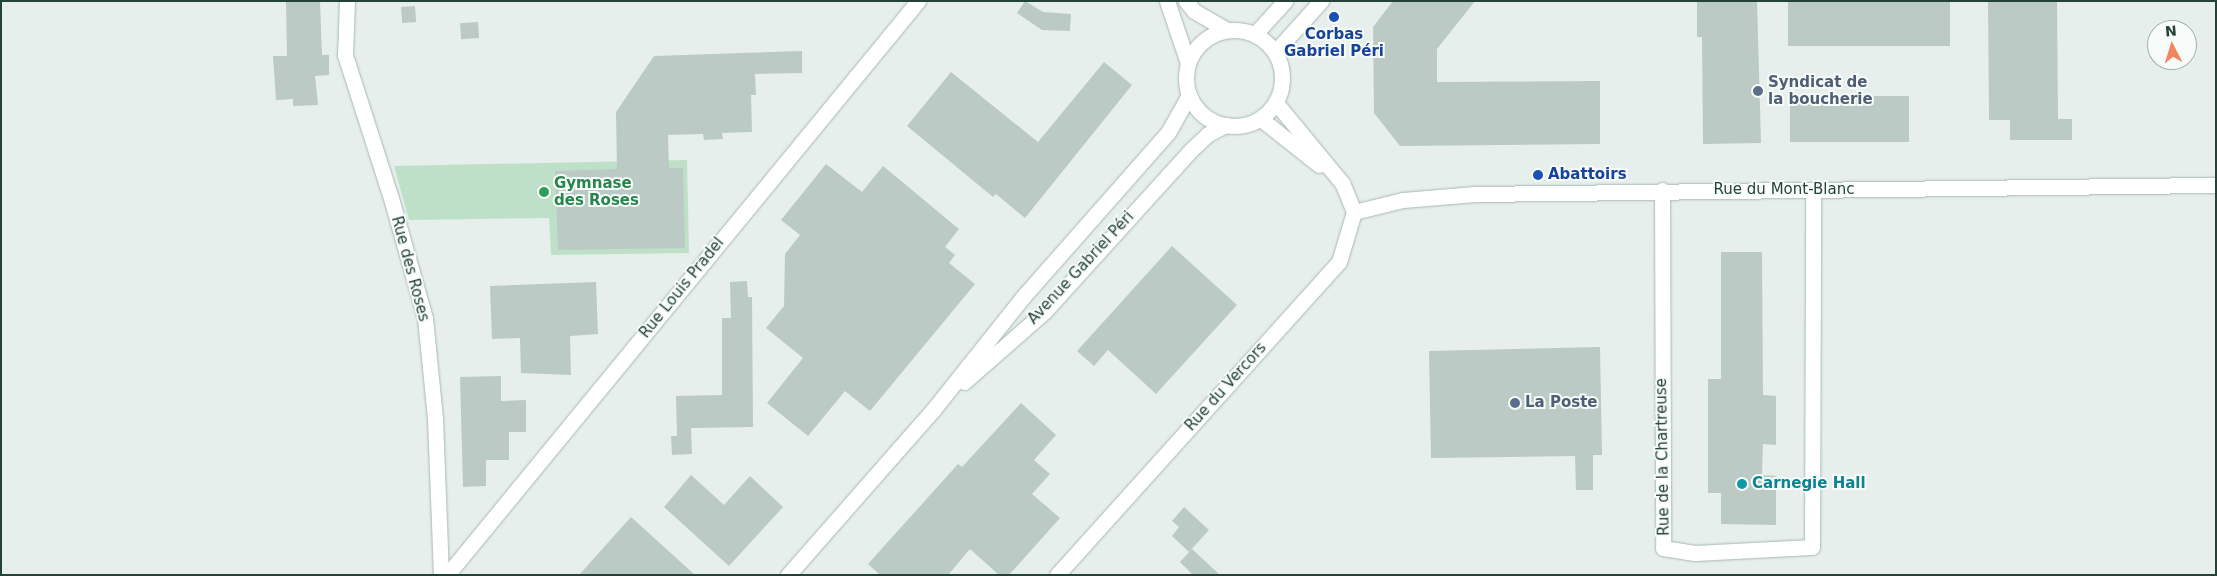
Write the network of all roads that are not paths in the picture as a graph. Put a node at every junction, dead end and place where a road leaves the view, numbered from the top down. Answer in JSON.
{"nodes":[{"id":1,"x":347,"y":1,"type":"edge"},
{"id":2,"x":918,"y":1,"type":"edge"},
{"id":3,"x":1167,"y":1,"type":"edge"},
{"id":4,"x":1186,"y":1,"type":"edge"},
{"id":5,"x":1285,"y":1,"type":"edge"},
{"id":6,"x":1321,"y":1,"type":"edge"},
{"id":7,"x":1226,"y":30,"type":"junction"},
{"id":8,"x":1255,"y":34,"type":"junction"},
{"id":9,"x":1275,"y":52,"type":"junction"},
{"id":10,"x":1188,"y":63,"type":"junction"},
{"id":11,"x":1189,"y":94,"type":"junction"},
{"id":12,"x":1276,"y":103,"type":"junction"},
{"id":13,"x":1261,"y":119,"type":"junction"},
{"id":14,"x":1226,"y":126,"type":"junction"},
{"id":15,"x":1342,"y":183,"type":"junction"},
{"id":16,"x":2216,"y":185,"type":"edge"},
{"id":17,"x":1662,"y":190,"type":"junction"},
{"id":18,"x":1813,"y":191,"type":"junction"},
{"id":19,"x":1354,"y":212,"type":"junction"},
{"id":20,"x":933,"y":410,"type":"junction"},
{"id":21,"x":441,"y":575,"type":"edge"},
{"id":22,"x":447,"y":575,"type":"edge"},
{"id":23,"x":788,"y":575,"type":"edge"},
{"id":24,"x":1057,"y":575,"type":"edge"}],
"edges":[{"from":1,"to":21,"type":"street","name":"Rue des Roses"},
{"from":2,"to":22,"type":"street","name":"Rue Louis Pradel"},
{"from":3,"to":10,"type":"street"},
{"from":4,"to":7,"type":"street"},
{"from":5,"to":8,"type":"street"},
{"from":6,"to":9,"type":"street"},
{"from":7,"to":8,"type":"street"},
{"from":7,"to":10,"type":"street"},
{"from":8,"to":9,"type":"street"},
{"from":9,"to":12,"type":"street"},
{"from":10,"to":11,"type":"street"},
{"from":11,"to":14,"type":"street"},
{"from":11,"to":20,"type":"street","name":"Avenue Gabriel Péri"},
{"from":12,"to":13,"type":"street"},
{"from":12,"to":15,"type":"street"},
{"from":13,"to":14,"type":"street"},
{"from":13,"to":15,"type":"street"},
{"from":14,"to":20,"type":"street","name":"Avenue Gabriel Péri"},
{"from":15,"to":19,"type":"street"},
{"from":16,"to":18,"type":"street","name":"Rue du Mont-Blanc"},
{"from":17,"to":18,"type":"street","name":"Rue du Mont-Blanc"},
{"from":17,"to":18,"type":"street","name":"Rue de la Chartreuse"},
{"from":17,"to":19,"type":"street","name":"Rue du Mont-Blanc"},
{"from":19,"to":24,"type":"street","name":"Rue du Vercors"},
{"from":20,"to":23,"type":"street","name":"Avenue Gabriel Péri"}]}
